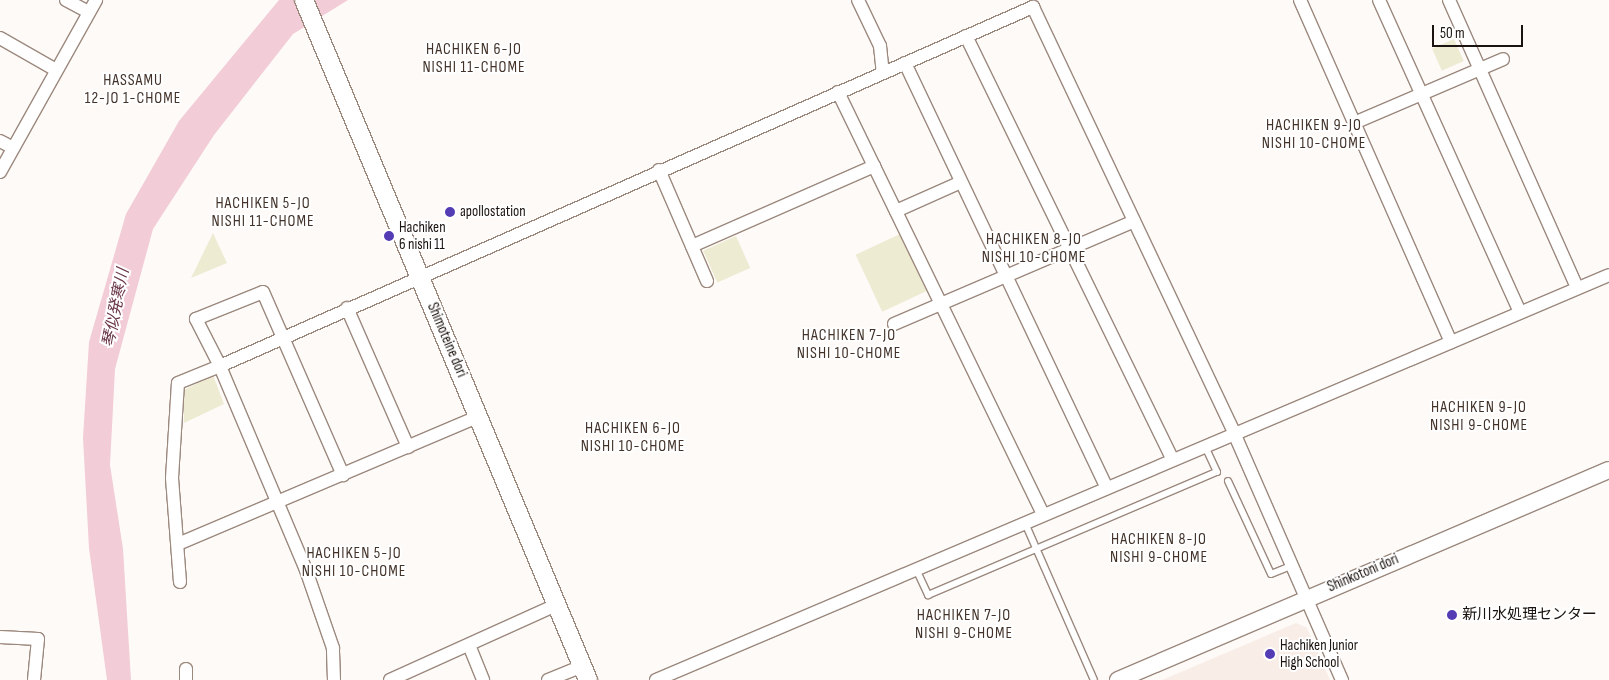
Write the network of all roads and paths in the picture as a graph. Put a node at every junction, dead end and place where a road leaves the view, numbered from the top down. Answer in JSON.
{"nodes":[{"id":1,"x":66,"y":0,"type":"edge"},
{"id":2,"x":96,"y":0,"type":"edge"},
{"id":3,"x":304,"y":0,"type":"edge"},
{"id":4,"x":858,"y":0,"type":"edge"},
{"id":5,"x":1300,"y":0,"type":"edge"},
{"id":6,"x":1379,"y":0,"type":"edge"},
{"id":7,"x":1449,"y":0,"type":"edge"},
{"id":8,"x":89,"y":12,"type":"junction"},
{"id":9,"x":966,"y":36,"type":"junction"},
{"id":10,"x":0,"y":38,"type":"edge"},
{"id":11,"x":1503,"y":59,"type":"dead end"},
{"id":12,"x":905,"y":63,"type":"junction"},
{"id":13,"x":1479,"y":67,"type":"junction"},
{"id":14,"x":56,"y":70,"type":"junction"},
{"id":15,"x":883,"y":73,"type":"junction"},
{"id":16,"x":838,"y":92,"type":"junction"},
{"id":17,"x":1421,"y":93,"type":"junction"},
{"id":18,"x":1354,"y":122,"type":"junction"},
{"id":19,"x":0,"y":140,"type":"edge"},
{"id":20,"x":13,"y":148,"type":"junction"},
{"id":21,"x":874,"y":166,"type":"junction"},
{"id":22,"x":659,"y":170,"type":"junction"},
{"id":23,"x":0,"y":172,"type":"edge"},
{"id":24,"x":961,"y":182,"type":"junction"},
{"id":25,"x":896,"y":211,"type":"junction"},
{"id":26,"x":1134,"y":221,"type":"junction"},
{"id":27,"x":692,"y":246,"type":"junction"},
{"id":28,"x":1069,"y":249,"type":"junction"},
{"id":29,"x":420,"y":275,"type":"junction"},
{"id":30,"x":1609,"y":275,"type":"edge"},
{"id":31,"x":1004,"y":276,"type":"junction"},
{"id":32,"x":707,"y":282,"type":"dead end"},
{"id":33,"x":1576,"y":288,"type":"junction"},
{"id":34,"x":938,"y":303,"type":"junction"},
{"id":35,"x":347,"y":308,"type":"junction"},
{"id":36,"x":1520,"y":312,"type":"junction"},
{"id":37,"x":894,"y":324,"type":"dead end"},
{"id":38,"x":284,"y":337,"type":"junction"},
{"id":39,"x":1451,"y":342,"type":"junction"},
{"id":40,"x":220,"y":366,"type":"junction"},
{"id":41,"x":480,"y":416,"type":"junction"},
{"id":42,"x":1234,"y":433,"type":"junction"},
{"id":43,"x":1204,"y":446,"type":"junction"},
{"id":44,"x":408,"y":447,"type":"junction"},
{"id":45,"x":1172,"y":459,"type":"junction"},
{"id":46,"x":1609,"y":470,"type":"edge"},
{"id":47,"x":343,"y":475,"type":"junction"},
{"id":48,"x":1228,"y":481,"type":"dead end"},
{"id":49,"x":1106,"y":487,"type":"junction"},
{"id":50,"x":279,"y":503,"type":"junction"},
{"id":51,"x":1042,"y":514,"type":"junction"},
{"id":52,"x":1024,"y":522,"type":"junction"},
{"id":53,"x":178,"y":544,"type":"junction"},
{"id":54,"x":1036,"y":548,"type":"junction"},
{"id":55,"x":1293,"y":565,"type":"junction"},
{"id":56,"x":915,"y":568,"type":"junction"},
{"id":57,"x":180,"y":582,"type":"dead end"},
{"id":58,"x":1307,"y":597,"type":"junction"},
{"id":59,"x":558,"y":604,"type":"junction"},
{"id":60,"x":0,"y":637,"type":"edge"},
{"id":61,"x":469,"y":645,"type":"junction"},
{"id":62,"x":585,"y":673,"type":"edge"},
{"id":63,"x":34,"y":680,"type":"edge"},
{"id":64,"x":334,"y":680,"type":"edge"},
{"id":65,"x":390,"y":680,"type":"edge"},
{"id":66,"x":483,"y":680,"type":"edge"},
{"id":67,"x":548,"y":680,"type":"edge"},
{"id":68,"x":656,"y":680,"type":"edge"},
{"id":69,"x":1094,"y":680,"type":"edge"},
{"id":70,"x":1118,"y":680,"type":"edge"},
{"id":71,"x":1342,"y":680,"type":"edge"}],
"edges":[{"from":1,"to":8,"type":"street"},
{"from":2,"to":8,"type":"street"},
{"from":3,"to":29,"type":"main road","name":"Shimoteine dori"},
{"from":4,"to":15,"type":"street"},
{"from":5,"to":18,"type":"street"},
{"from":6,"to":17,"type":"street"},
{"from":7,"to":13,"type":"street"},
{"from":8,"to":14,"type":"street"},
{"from":9,"to":12,"type":"street"},
{"from":9,"to":26,"type":"street"},
{"from":9,"to":28,"type":"street"},
{"from":10,"to":14,"type":"street"},
{"from":11,"to":13,"type":"street"},
{"from":12,"to":15,"type":"street"},
{"from":12,"to":24,"type":"street"},
{"from":13,"to":17,"type":"street"},
{"from":13,"to":33,"type":"street"},
{"from":14,"to":20,"type":"street"},
{"from":15,"to":16,"type":"street"},
{"from":16,"to":21,"type":"street"},
{"from":16,"to":22,"type":"street"},
{"from":17,"to":18,"type":"street"},
{"from":17,"to":36,"type":"street"},
{"from":18,"to":39,"type":"street"},
{"from":19,"to":20,"type":"street"},
{"from":20,"to":23,"type":"street"},
{"from":21,"to":25,"type":"street"},
{"from":21,"to":27,"type":"street"},
{"from":22,"to":27,"type":"street"},
{"from":22,"to":29,"type":"street"},
{"from":24,"to":25,"type":"street"},
{"from":24,"to":31,"type":"street"},
{"from":25,"to":34,"type":"street"},
{"from":26,"to":28,"type":"street"},
{"from":26,"to":42,"type":"street"},
{"from":27,"to":32,"type":"street"},
{"from":28,"to":31,"type":"street"},
{"from":28,"to":45,"type":"street"},
{"from":29,"to":35,"type":"street"},
{"from":29,"to":41,"type":"main road","name":"Shimoteine dori"},
{"from":30,"to":33,"type":"street"},
{"from":31,"to":34,"type":"street"},
{"from":31,"to":49,"type":"street"},
{"from":33,"to":36,"type":"street"},
{"from":34,"to":37,"type":"street"},
{"from":34,"to":51,"type":"street"},
{"from":35,"to":38,"type":"street"},
{"from":35,"to":44,"type":"street"},
{"from":36,"to":39,"type":"street"},
{"from":38,"to":40,"type":"street"},
{"from":38,"to":40,"type":"street"},
{"from":38,"to":47,"type":"street"},
{"from":39,"to":42,"type":"street"},
{"from":40,"to":50,"type":"street"},
{"from":40,"to":53,"type":"street"},
{"from":41,"to":44,"type":"street"},
{"from":41,"to":59,"type":"main road","name":"Shimoteine dori"},
{"from":42,"to":43,"type":"street"},
{"from":42,"to":55,"type":"street"},
{"from":43,"to":45,"type":"street"},
{"from":43,"to":54,"type":"lane"},
{"from":44,"to":47,"type":"street"},
{"from":45,"to":49,"type":"street"},
{"from":46,"to":58,"type":"street","name":"Shinkotoni dori"},
{"from":47,"to":50,"type":"street"},
{"from":48,"to":55,"type":"lane"},
{"from":49,"to":51,"type":"street"},
{"from":50,"to":53,"type":"street"},
{"from":50,"to":64,"type":"street"},
{"from":51,"to":52,"type":"street"},
{"from":52,"to":54,"type":"lane"},
{"from":52,"to":56,"type":"street"},
{"from":53,"to":57,"type":"street"},
{"from":54,"to":56,"type":"lane"},
{"from":54,"to":69,"type":"lane"},
{"from":55,"to":58,"type":"street"},
{"from":56,"to":68,"type":"street"},
{"from":58,"to":70,"type":"street","name":"Shinkotoni dori"},
{"from":58,"to":71,"type":"street"},
{"from":59,"to":61,"type":"street"},
{"from":59,"to":62,"type":"main road","name":"Shimoteine dori"},
{"from":60,"to":63,"type":"street"},
{"from":61,"to":65,"type":"street"},
{"from":61,"to":66,"type":"street"},
{"from":62,"to":67,"type":"street"}]}
